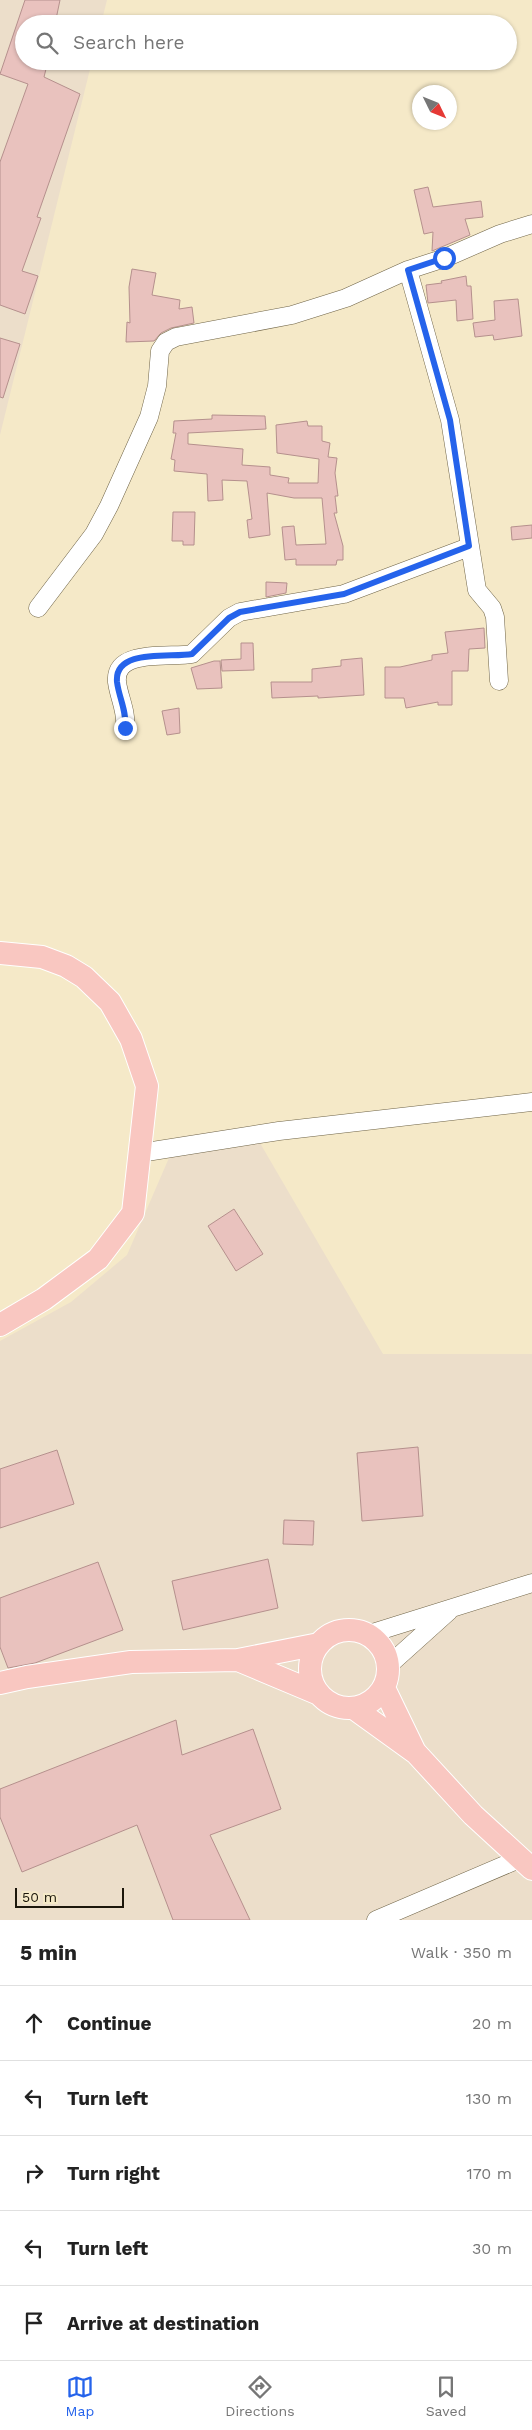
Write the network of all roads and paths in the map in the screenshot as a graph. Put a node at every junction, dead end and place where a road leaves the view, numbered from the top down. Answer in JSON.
{"nodes":[{"id":1,"x":532,"y":224,"type":"edge"},
{"id":2,"x":408,"y":270,"type":"junction"},
{"id":3,"x":469,"y":546,"type":"junction"},
{"id":4,"x":38,"y":608,"type":"dead end"},
{"id":5,"x":499,"y":681,"type":"dead end"},
{"id":6,"x":125,"y":728,"type":"dead end"},
{"id":7,"x":0,"y":953,"type":"edge"},
{"id":8,"x":532,"y":1102,"type":"edge"},
{"id":9,"x":140,"y":1153,"type":"junction"},
{"id":10,"x":0,"y":1325,"type":"edge"},
{"id":11,"x":532,"y":1582,"type":"edge"},
{"id":12,"x":455,"y":1606,"type":"junction"},
{"id":13,"x":369,"y":1634,"type":"junction"},
{"id":14,"x":319,"y":1644,"type":"junction"},
{"id":15,"x":238,"y":1660,"type":"junction"},
{"id":16,"x":389,"y":1665,"type":"junction"},
{"id":17,"x":0,"y":1683,"type":"edge"},
{"id":18,"x":384,"y":1688,"type":"junction"},
{"id":19,"x":318,"y":1694,"type":"junction"},
{"id":20,"x":355,"y":1708,"type":"junction"},
{"id":21,"x":416,"y":1753,"type":"junction"},
{"id":22,"x":526,"y":1864,"type":"edge"},
{"id":23,"x":376,"y":1920,"type":"edge"}],
"edges":[{"from":1,"to":2,"type":"street"},
{"from":2,"to":3,"type":"street"},
{"from":2,"to":4,"type":"street"},
{"from":3,"to":5,"type":"street"},
{"from":3,"to":6,"type":"street"},
{"from":7,"to":9,"type":"main road"},
{"from":8,"to":9,"type":"street"},
{"from":9,"to":10,"type":"main road"},
{"from":11,"to":12,"type":"street"},
{"from":12,"to":13,"type":"street"},
{"from":12,"to":16,"type":"street"},
{"from":13,"to":14,"type":"main road"},
{"from":13,"to":16,"type":"main road"},
{"from":14,"to":15,"type":"main road"},
{"from":14,"to":19,"type":"main road"},
{"from":15,"to":17,"type":"main road"},
{"from":15,"to":19,"type":"main road"},
{"from":16,"to":18,"type":"main road"},
{"from":18,"to":20,"type":"main road"},
{"from":18,"to":21,"type":"main road"},
{"from":19,"to":20,"type":"main road"},
{"from":20,"to":21,"type":"main road"},
{"from":21,"to":22,"type":"main road"},
{"from":22,"to":23,"type":"street"}]}
